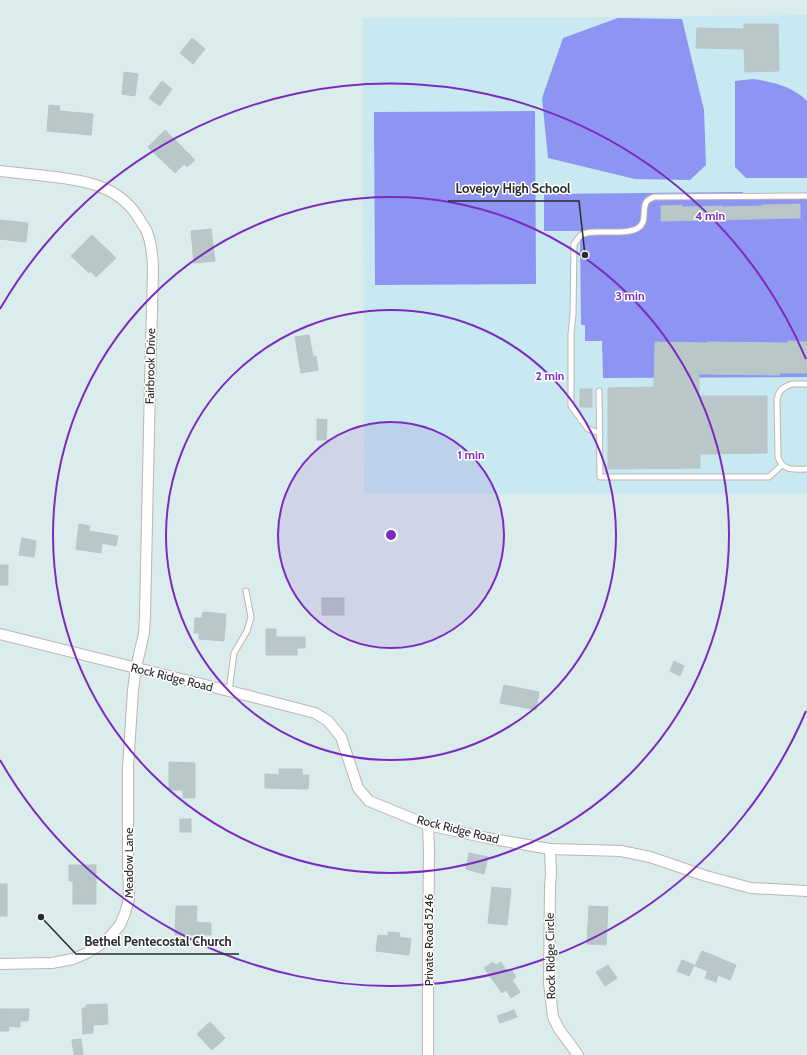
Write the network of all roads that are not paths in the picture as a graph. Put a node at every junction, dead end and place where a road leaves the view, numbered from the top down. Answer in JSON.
{"nodes":[{"id":1,"x":0,"y":171,"type":"edge"},
{"id":2,"x":807,"y":196,"type":"edge"},
{"id":3,"x":807,"y":384,"type":"edge"},
{"id":4,"x":599,"y":391,"type":"dead end"},
{"id":5,"x":600,"y":433,"type":"junction"},
{"id":6,"x":782,"y":465,"type":"junction"},
{"id":7,"x":807,"y":468,"type":"edge"},
{"id":8,"x":246,"y":591,"type":"dead end"},
{"id":9,"x":0,"y":634,"type":"edge"},
{"id":10,"x":136,"y":668,"type":"junction"},
{"id":11,"x":228,"y":691,"type":"junction"},
{"id":12,"x":428,"y":825,"type":"junction"},
{"id":13,"x":550,"y":849,"type":"junction"},
{"id":14,"x":807,"y":891,"type":"edge"},
{"id":15,"x":0,"y":964,"type":"edge"},
{"id":16,"x":428,"y":1055,"type":"edge"},
{"id":17,"x":578,"y":1055,"type":"edge"}],
"edges":[{"from":1,"to":10,"type":"street","name":"Fairbrook Drive"},
{"from":2,"to":5,"type":"lane"},
{"from":3,"to":6,"type":"lane"},
{"from":4,"to":5,"type":"lane"},
{"from":5,"to":6,"type":"lane"},
{"from":6,"to":7,"type":"lane"},
{"from":8,"to":11,"type":"lane"},
{"from":9,"to":10,"type":"street","name":"Rock Ridge Road"},
{"from":10,"to":11,"type":"street","name":"Rock Ridge Road"},
{"from":10,"to":15,"type":"street","name":"Meadow Lane"},
{"from":11,"to":12,"type":"street","name":"Rock Ridge Road"},
{"from":12,"to":13,"type":"street","name":"Rock Ridge Road"},
{"from":12,"to":16,"type":"street","name":"Private Road 5246"},
{"from":13,"to":14,"type":"street","name":"Rock Ridge Road"},
{"from":13,"to":17,"type":"street","name":"Rock Ridge Circle"}]}
